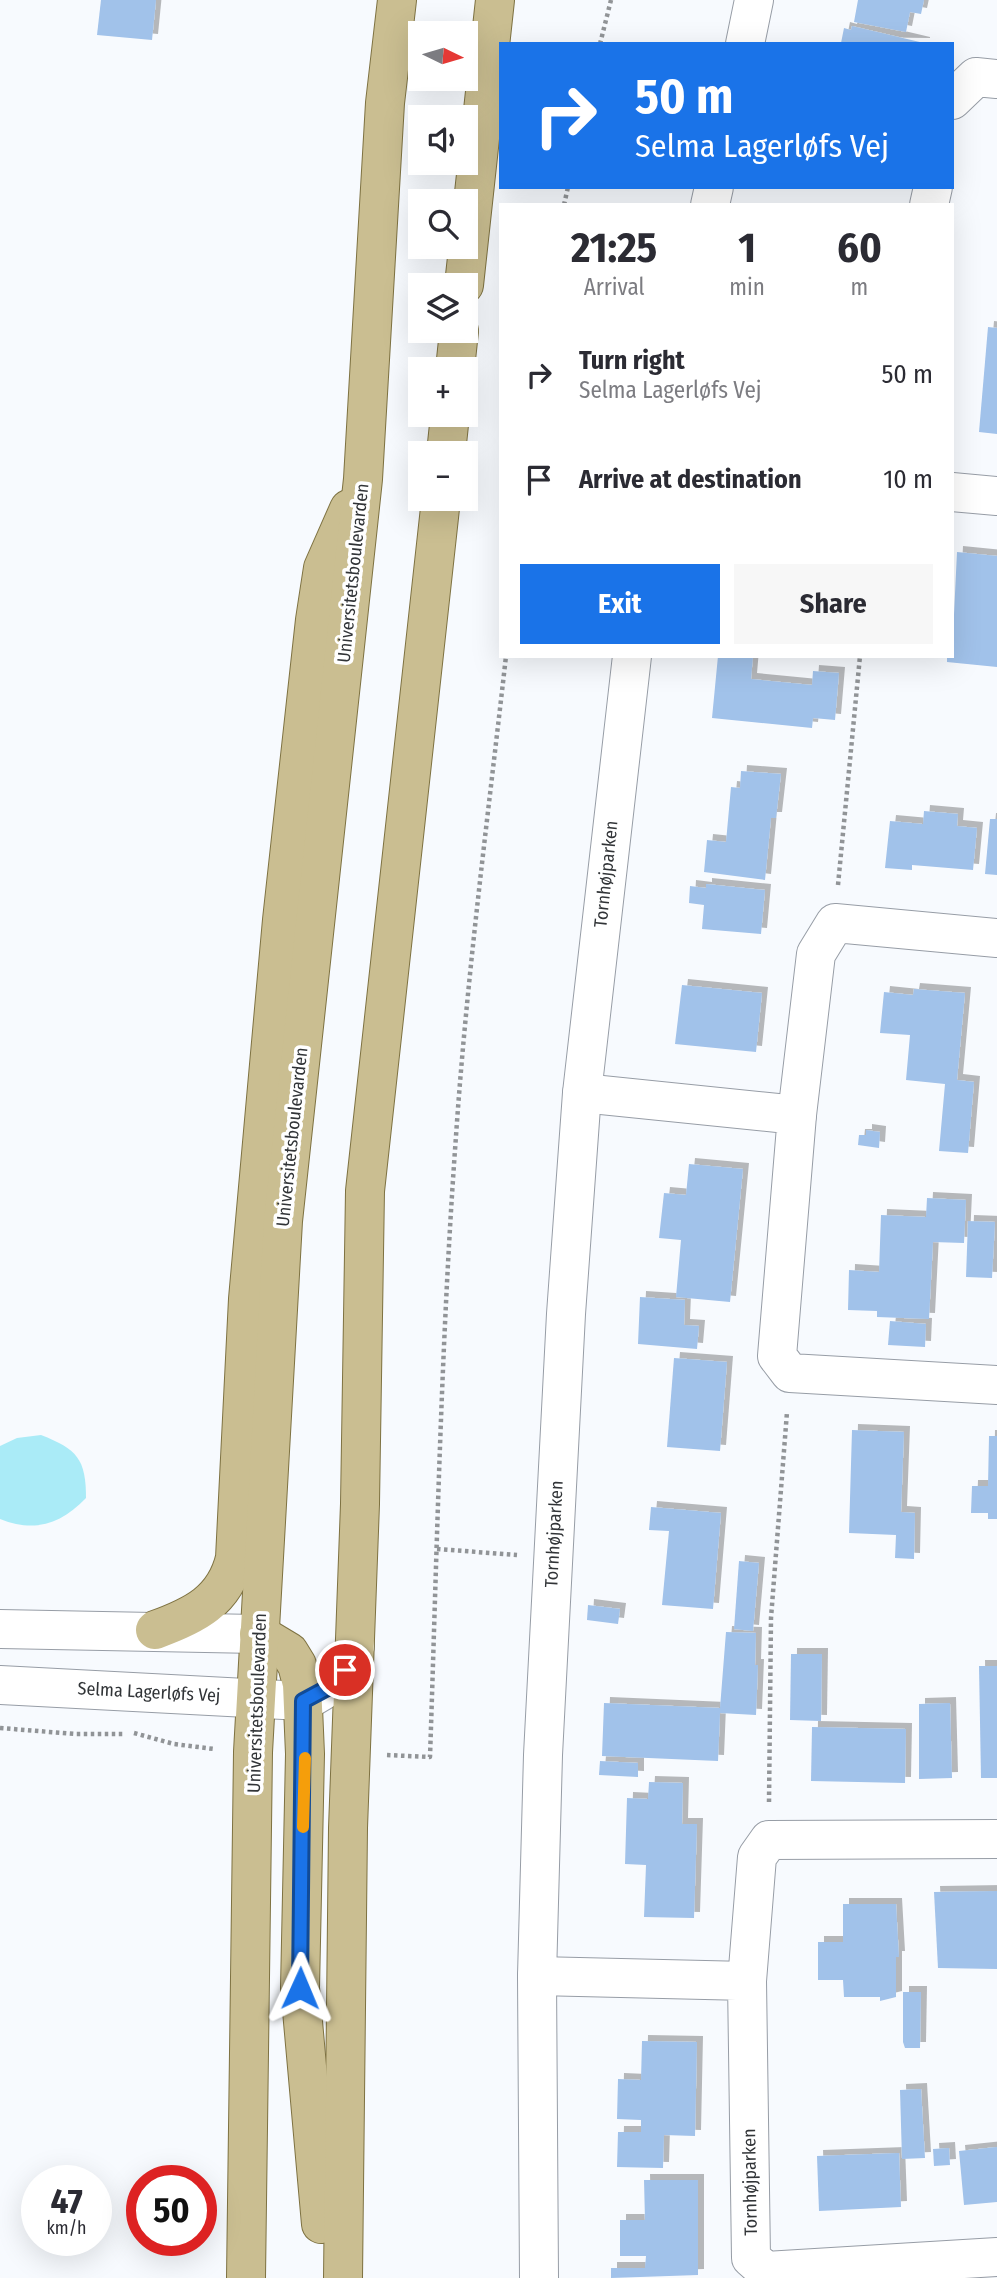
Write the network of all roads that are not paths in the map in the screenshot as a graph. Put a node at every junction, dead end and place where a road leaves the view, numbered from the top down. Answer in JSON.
{"nodes":[{"id":1,"x":397,"y":0,"type":"edge"},
{"id":2,"x":495,"y":0,"type":"edge"},
{"id":3,"x":754,"y":0,"type":"edge"},
{"id":4,"x":745,"y":42,"type":"edge"},
{"id":5,"x":997,"y":79,"type":"edge"},
{"id":6,"x":954,"y":98,"type":"edge"},
{"id":7,"x":465,"y":273,"type":"edge"},
{"id":8,"x":363,"y":479,"type":"junction"},
{"id":9,"x":954,"y":492,"type":"edge"},
{"id":10,"x":997,"y":496,"type":"edge"},
{"id":11,"x":440,"y":511,"type":"edge"},
{"id":12,"x":632,"y":658,"type":"edge"},
{"id":13,"x":997,"y":938,"type":"edge"},
{"id":14,"x":582,"y":1093,"type":"junction"},
{"id":15,"x":797,"y":1115,"type":"junction"},
{"id":16,"x":997,"y":1385,"type":"edge"},
{"id":17,"x":0,"y":1629,"type":"edge"},
{"id":18,"x":155,"y":1630,"type":"junction"},
{"id":19,"x":259,"y":1634,"type":"junction"},
{"id":20,"x":355,"y":1646,"type":"junction"},
{"id":21,"x":0,"y":1685,"type":"edge"},
{"id":22,"x":255,"y":1698,"type":"junction"},
{"id":23,"x":303,"y":1701,"type":"junction"},
{"id":24,"x":997,"y":1839,"type":"edge"},
{"id":25,"x":537,"y":1976,"type":"junction"},
{"id":26,"x":747,"y":1981,"type":"junction"},
{"id":27,"x":997,"y":2257,"type":"edge"},
{"id":28,"x":246,"y":2278,"type":"edge"},
{"id":29,"x":328,"y":2278,"type":"edge"},
{"id":30,"x":343,"y":2278,"type":"edge"},
{"id":31,"x":539,"y":2278,"type":"edge"}],
"edges":[{"from":1,"to":8,"type":"main road","name":"Universitetsboulevarden"},
{"from":2,"to":7,"type":"main road"},
{"from":3,"to":4,"type":"street"},
{"from":5,"to":6,"type":"street"},
{"from":8,"to":18,"type":"main road"},
{"from":8,"to":19,"type":"main road","name":"Universitetsboulevarden"},
{"from":9,"to":10,"type":"street"},
{"from":11,"to":20,"type":"main road"},
{"from":12,"to":14,"type":"street","name":"Tornhøjparken"},
{"from":13,"to":15,"type":"street"},
{"from":14,"to":15,"type":"street"},
{"from":14,"to":25,"type":"street","name":"Tornhøjparken"},
{"from":15,"to":16,"type":"street"},
{"from":17,"to":18,"type":"street"},
{"from":18,"to":19,"type":"street"},
{"from":19,"to":22,"type":"main road","name":"Universitetsboulevarden"},
{"from":19,"to":23,"type":"main road"},
{"from":20,"to":23,"type":"street"},
{"from":20,"to":30,"type":"main road"},
{"from":21,"to":22,"type":"street","name":"Selma Lagerløfs Vej"},
{"from":22,"to":23,"type":"street","name":"Selma Lagerløfs Vej"},
{"from":22,"to":28,"type":"main road","name":"Universitetsboulevarden"},
{"from":23,"to":29,"type":"main road"},
{"from":24,"to":26,"type":"street","name":"Tornhøjparken"},
{"from":25,"to":26,"type":"street"},
{"from":25,"to":31,"type":"street","name":"Tornhøjparken"},
{"from":26,"to":27,"type":"street","name":"Tornhøjparken"}]}
